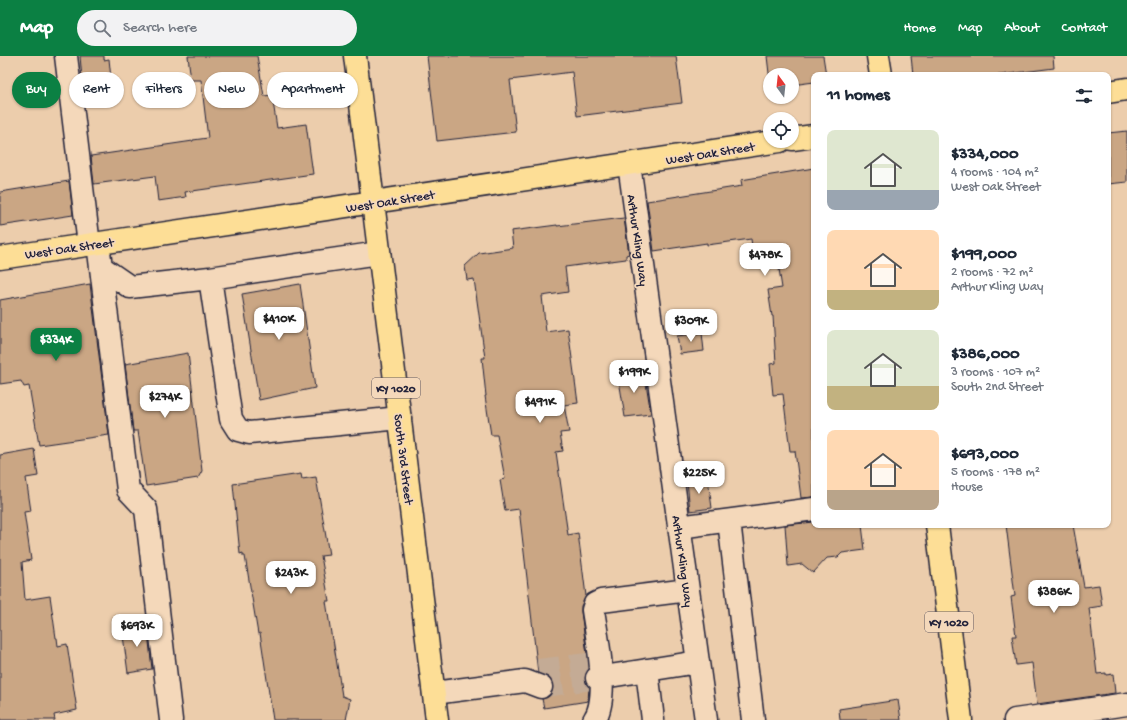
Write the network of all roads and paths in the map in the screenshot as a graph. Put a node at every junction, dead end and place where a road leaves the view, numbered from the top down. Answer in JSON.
{"nodes":[{"id":1,"x":66,"y":56,"type":"edge"},
{"id":2,"x":355,"y":56,"type":"edge"},
{"id":3,"x":878,"y":56,"type":"edge"},
{"id":4,"x":881,"y":72,"type":"edge"},
{"id":5,"x":1127,"y":89,"type":"edge"},
{"id":6,"x":1111,"y":92,"type":"edge"},
{"id":7,"x":811,"y":136,"type":"edge"},
{"id":8,"x":799,"y":138,"type":"edge"},
{"id":9,"x":763,"y":144,"type":"edge"},
{"id":10,"x":628,"y":164,"type":"junction"},
{"id":11,"x":373,"y":203,"type":"junction"},
{"id":12,"x":94,"y":244,"type":"junction"},
{"id":13,"x":379,"y":253,"type":"junction"},
{"id":14,"x":0,"y":258,"type":"edge"},
{"id":15,"x":101,"y":267,"type":"junction"},
{"id":16,"x":210,"y":278,"type":"junction"},
{"id":17,"x":400,"y":418,"type":"junction"},
{"id":18,"x":811,"y":509,"type":"edge"},
{"id":19,"x":729,"y":521,"type":"junction"},
{"id":20,"x":679,"y":527,"type":"junction"},
{"id":21,"x":937,"y":528,"type":"edge"},
{"id":22,"x":688,"y":590,"type":"junction"},
{"id":23,"x":698,"y":662,"type":"junction"},
{"id":24,"x":598,"y":670,"type":"junction"},
{"id":25,"x":647,"y":670,"type":"junction"},
{"id":26,"x":535,"y":679,"type":"tunnel mouth"},
{"id":27,"x":434,"y":693,"type":"junction"},
{"id":28,"x":1127,"y":704,"type":"edge"},
{"id":29,"x":171,"y":720,"type":"edge"},
{"id":30,"x":437,"y":720,"type":"edge"},
{"id":31,"x":594,"y":720,"type":"edge"},
{"id":32,"x":653,"y":720,"type":"edge"},
{"id":33,"x":706,"y":720,"type":"edge"},
{"id":34,"x":753,"y":720,"type":"edge"},
{"id":35,"x":961,"y":720,"type":"edge"},
{"id":36,"x":1015,"y":720,"type":"edge"}],
"edges":[{"from":1,"to":12,"type":"street"},
{"from":2,"to":11,"type":"main road","name":"South 3rd Street","number":"KY 1020"},
{"from":3,"to":4,"type":"main road"},
{"from":5,"to":6,"type":"main road"},
{"from":7,"to":8,"type":"main road"},
{"from":9,"to":10,"type":"main road","name":"West Oak Street"},
{"from":10,"to":11,"type":"main road","name":"West Oak Street"},
{"from":10,"to":20,"type":"street","name":"Arthur Kling Way"},
{"from":11,"to":12,"type":"main road","name":"West Oak Street"},
{"from":11,"to":13,"type":"main road","name":"South 3rd Street","number":"KY 1020"},
{"from":12,"to":14,"type":"main road","name":"West Oak Street"},
{"from":12,"to":15,"type":"street"},
{"from":13,"to":16,"type":"street"},
{"from":13,"to":17,"type":"main road","name":"South 3rd Street","number":"KY 1020"},
{"from":15,"to":16,"type":"street"},
{"from":15,"to":29,"type":"street"},
{"from":16,"to":17,"type":"street"},
{"from":17,"to":27,"type":"main road","name":"South 3rd Street","number":"KY 1020"},
{"from":18,"to":19,"type":"street"},
{"from":19,"to":20,"type":"street"},
{"from":19,"to":34,"type":"street"},
{"from":20,"to":22,"type":"street","name":"Arthur Kling Way"},
{"from":21,"to":35,"type":"main road","number":"KY 1020"},
{"from":22,"to":23,"type":"street","name":"Arthur Kling Way"},
{"from":22,"to":24,"type":"street"},
{"from":23,"to":25,"type":"street"},
{"from":23,"to":33,"type":"street","name":"Arthur Kling Way"},
{"from":24,"to":25,"type":"street"},
{"from":24,"to":31,"type":"street"},
{"from":25,"to":32,"type":"street"},
{"from":26,"to":27,"type":"street"},
{"from":27,"to":30,"type":"main road","name":"South 3rd Street","number":"KY 1020"},
{"from":28,"to":36,"type":"street"}]}
